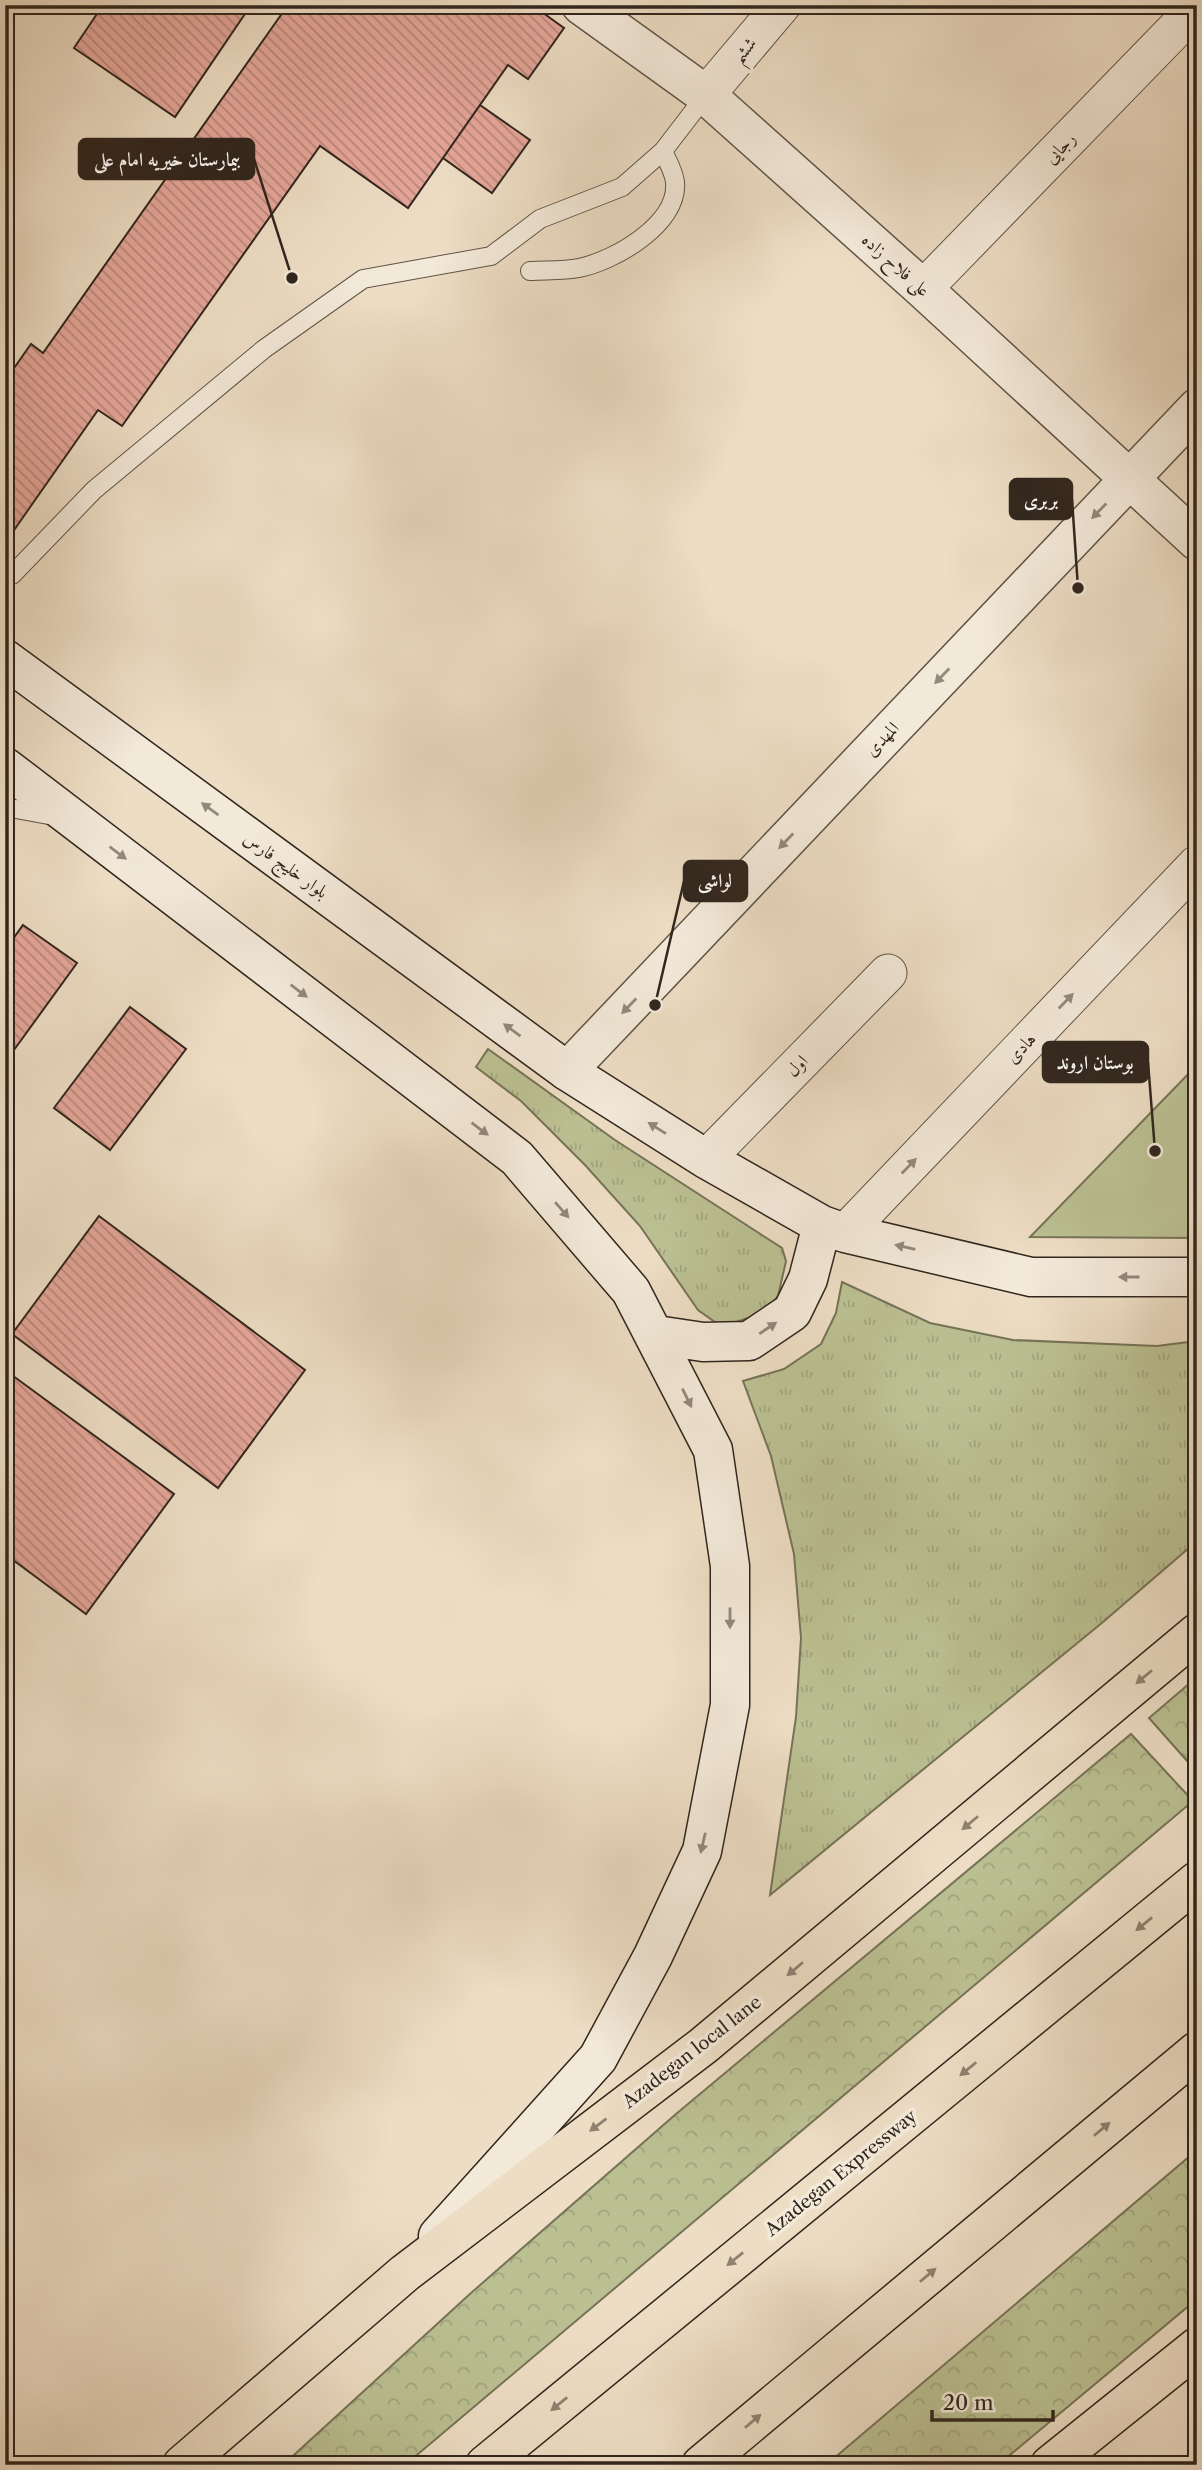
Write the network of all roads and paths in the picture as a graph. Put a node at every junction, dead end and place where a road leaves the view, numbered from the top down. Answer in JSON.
{"nodes":[{"id":1,"x":581,"y":5,"type":"edge"},
{"id":2,"x":782,"y":5,"type":"edge"},
{"id":3,"x":1197,"y":7,"type":"edge"},
{"id":4,"x":706,"y":95,"type":"junction"},
{"id":5,"x":663,"y":151,"type":"junction"},
{"id":6,"x":530,"y":271,"type":"dead end"},
{"id":7,"x":923,"y":289,"type":"junction"},
{"id":8,"x":1197,"y":408,"type":"edge"},
{"id":9,"x":1129,"y":479,"type":"junction"},
{"id":10,"x":1197,"y":541,"type":"edge"},
{"id":11,"x":12,"y":575,"type":"dead end"},
{"id":12,"x":5,"y":659,"type":"edge"},
{"id":13,"x":5,"y":767,"type":"edge"},
{"id":14,"x":5,"y":807,"type":"edge"},
{"id":15,"x":74,"y":820,"type":"junction"},
{"id":16,"x":1197,"y":864,"type":"edge"},
{"id":17,"x":888,"y":973,"type":"dead end"},
{"id":18,"x":567,"y":1071,"type":"junction"},
{"id":19,"x":706,"y":1159,"type":"junction"},
{"id":20,"x":834,"y":1229,"type":"junction"},
{"id":21,"x":1197,"y":1277,"type":"edge"},
{"id":22,"x":656,"y":1335,"type":"junction"},
{"id":23,"x":1197,"y":1633,"type":"edge"},
{"id":24,"x":1197,"y":1881,"type":"edge"},
{"id":25,"x":1197,"y":2051,"type":"edge"},
{"id":26,"x":405,"y":2273,"type":"junction"},
{"id":27,"x":1197,"y":2347,"type":"edge"},
{"id":28,"x":182,"y":2465,"type":"edge"},
{"id":29,"x":485,"y":2465,"type":"edge"},
{"id":30,"x":701,"y":2465,"type":"edge"},
{"id":31,"x":1050,"y":2465,"type":"edge"}],
"edges":[{"from":1,"to":4,"type":"main road","name":"علی فلاح زاده"},
{"from":2,"to":4,"type":"street","name":"ششم"},
{"from":3,"to":7,"type":"street","name":"رجایی"},
{"from":4,"to":5,"type":"lane"},
{"from":4,"to":7,"type":"main road","name":"علی فلاح زاده"},
{"from":5,"to":6,"type":"lane"},
{"from":5,"to":11,"type":"lane"},
{"from":7,"to":9,"type":"main road","name":"علی فلاح زاده"},
{"from":8,"to":9,"type":"main road","name":"المهدی"},
{"from":9,"to":10,"type":"main road","name":"علی فلاح زاده"},
{"from":9,"to":18,"type":"main road","name":"المهدی","one_way":true},
{"from":18,"to":12,"type":"main road","name":"بلوار خلیج فارس","one_way":true},
{"from":13,"to":15,"type":"main road"},
{"from":14,"to":15,"type":"lane"},
{"from":15,"to":22,"type":"main road","one_way":true},
{"from":20,"to":16,"type":"street","name":"هادی","one_way":true},
{"from":17,"to":19,"type":"street","name":"اول"},
{"from":19,"to":18,"type":"main road","name":"بلوار خلیج فارس","one_way":true},
{"from":19,"to":20,"type":"main road","name":"بلوار خلیج فارس"},
{"from":21,"to":20,"type":"main road","name":"بلوار خلیج فارس","one_way":true},
{"from":22,"to":20,"type":"main road","one_way":true},
{"from":22,"to":26,"type":"main road","one_way":true},
{"from":23,"to":26,"type":"main road","name":"Azadegan local lane","one_way":true},
{"from":24,"to":29,"type":"main road","name":"Azadegan Expressway","one_way":true},
{"from":30,"to":25,"type":"main road","one_way":true},
{"from":26,"to":28,"type":"main road","name":"Azadegan local lane"},
{"from":27,"to":31,"type":"main road"}]}
